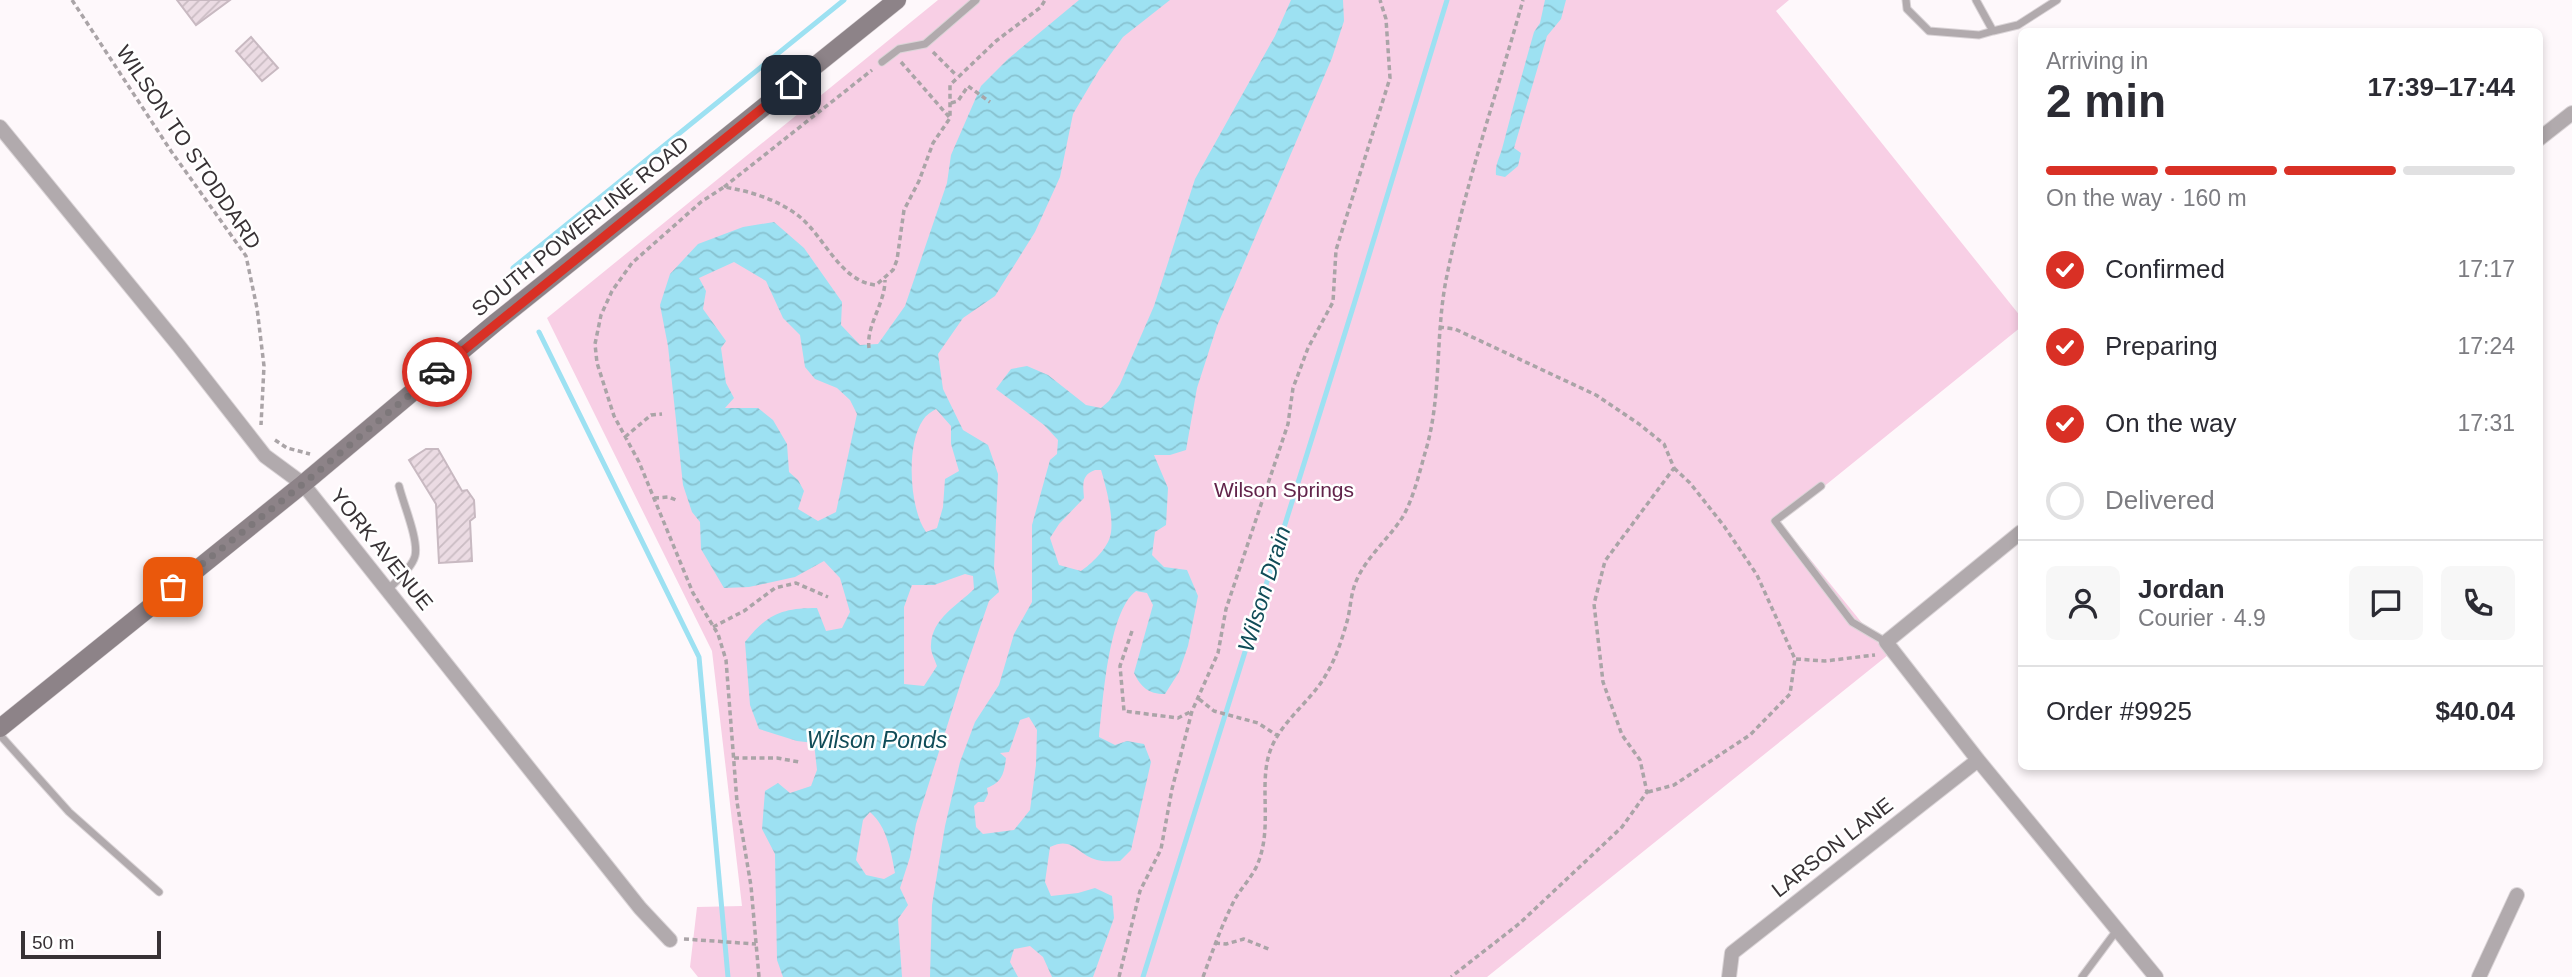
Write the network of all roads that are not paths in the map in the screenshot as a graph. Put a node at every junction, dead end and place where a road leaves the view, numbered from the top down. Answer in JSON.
{"nodes":[{"id":1,"x":897,"y":0,"type":"edge"},
{"id":2,"x":975,"y":0,"type":"edge"},
{"id":3,"x":1906,"y":0,"type":"edge"},
{"id":4,"x":1976,"y":0,"type":"edge"},
{"id":5,"x":2057,"y":0,"type":"edge"},
{"id":6,"x":1993,"y":32,"type":"junction"},
{"id":7,"x":882,"y":62,"type":"road end"},
{"id":8,"x":2572,"y":113,"type":"edge"},
{"id":9,"x":0,"y":128,"type":"edge"},
{"id":10,"x":2543,"y":136,"type":"edge"},
{"id":11,"x":303,"y":484,"type":"junction"},
{"id":12,"x":399,"y":486,"type":"dead end"},
{"id":13,"x":1821,"y":486,"type":"dead end"},
{"id":14,"x":2018,"y":535,"type":"edge"},
{"id":15,"x":388,"y":590,"type":"junction"},
{"id":16,"x":1890,"y":648,"type":"junction"},
{"id":17,"x":0,"y":728,"type":"edge"},
{"id":18,"x":0,"y":735,"type":"edge"},
{"id":19,"x":1978,"y":760,"type":"junction"},
{"id":20,"x":159,"y":892,"type":"dead end"},
{"id":21,"x":2517,"y":895,"type":"dead end"},
{"id":22,"x":2117,"y":930,"type":"junction"},
{"id":23,"x":670,"y":940,"type":"dead end"},
{"id":24,"x":1729,"y":977,"type":"edge"},
{"id":25,"x":2082,"y":977,"type":"edge"},
{"id":26,"x":2156,"y":977,"type":"edge"},
{"id":27,"x":2479,"y":977,"type":"edge"}],
"edges":[{"from":1,"to":11,"type":"street","name":"SOUTH POWERLINE ROAD"},
{"from":2,"to":7,"type":"lane"},
{"from":3,"to":6,"type":"lane"},
{"from":4,"to":6,"type":"lane"},
{"from":5,"to":6,"type":"lane"},
{"from":8,"to":10,"type":"street"},
{"from":9,"to":11,"type":"street","name":"YORK AVENUE"},
{"from":11,"to":15,"type":"street","name":"YORK AVENUE"},
{"from":11,"to":17,"type":"street","name":"SOUTH POWERLINE ROAD"},
{"from":12,"to":15,"type":"lane"},
{"from":13,"to":16,"type":"lane"},
{"from":14,"to":16,"type":"street"},
{"from":15,"to":23,"type":"street","name":"YORK AVENUE"},
{"from":16,"to":19,"type":"street"},
{"from":18,"to":20,"type":"lane"},
{"from":19,"to":22,"type":"street"},
{"from":19,"to":24,"type":"street","name":"LARSON LANE"},
{"from":21,"to":27,"type":"street"},
{"from":22,"to":25,"type":"lane"},
{"from":22,"to":26,"type":"street"}]}
